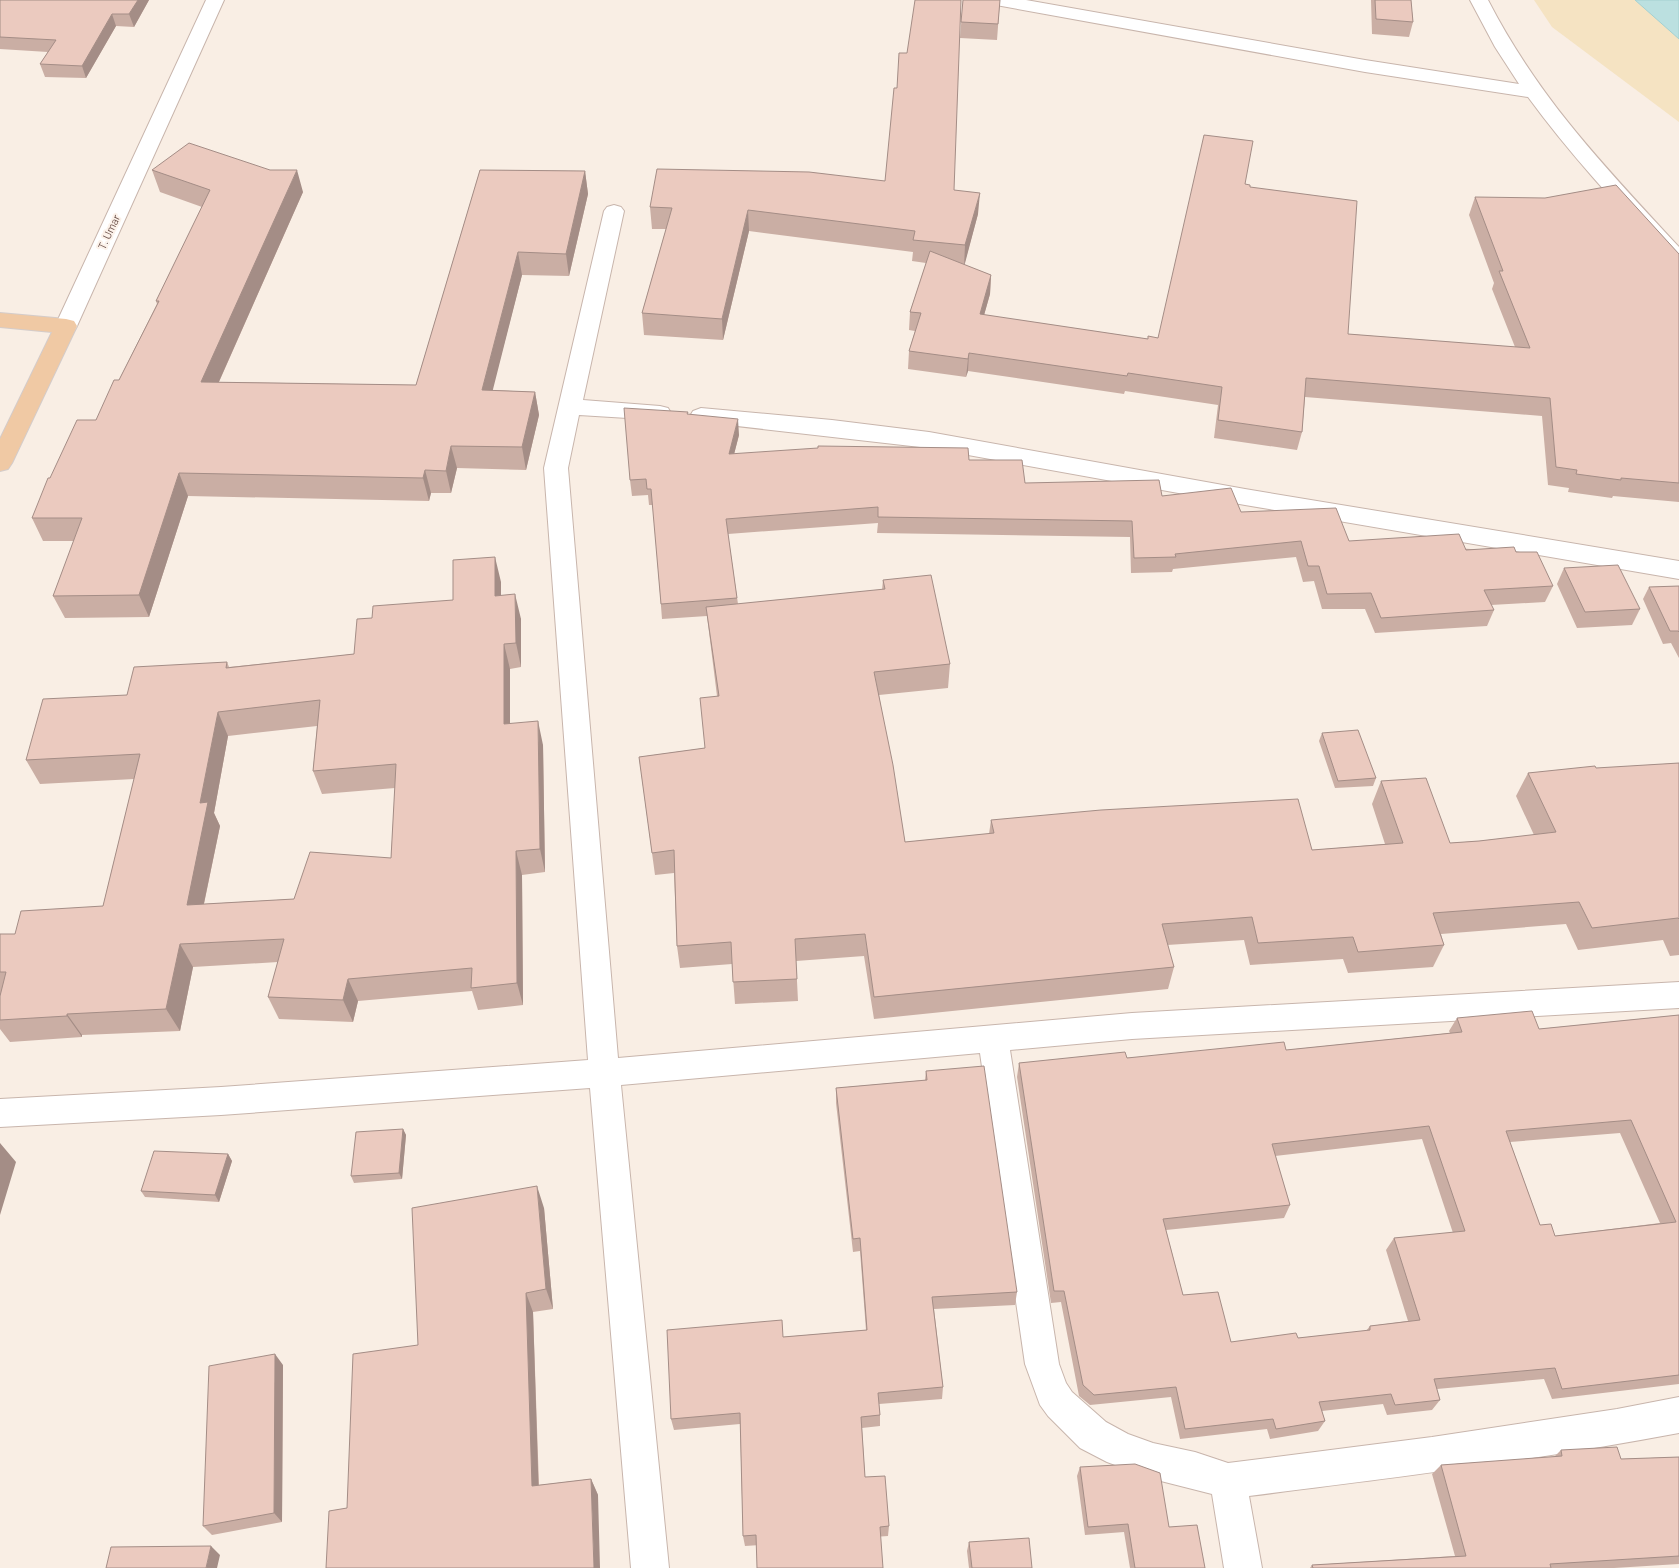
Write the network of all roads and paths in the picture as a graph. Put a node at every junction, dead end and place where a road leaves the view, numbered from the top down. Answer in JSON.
{"nodes":[{"id":1,"x":215,"y":0,"type":"edge"},
{"id":2,"x":996,"y":0,"type":"edge"},
{"id":3,"x":1479,"y":0,"type":"edge"},
{"id":4,"x":1534,"y":92,"type":"junction"},
{"id":5,"x":614,"y":211,"type":"dead end"},
{"id":6,"x":1679,"y":260,"type":"edge"},
{"id":7,"x":0,"y":320,"type":"edge"},
{"id":8,"x":66,"y":326,"type":"junction"},
{"id":9,"x":570,"y":407,"type":"junction"},
{"id":10,"x":0,"y":463,"type":"edge"},
{"id":11,"x":1679,"y":570,"type":"edge"},
{"id":12,"x":1679,"y":995,"type":"edge"},
{"id":13,"x":993,"y":1037,"type":"junction"},
{"id":14,"x":604,"y":1072,"type":"junction"},
{"id":15,"x":0,"y":1113,"type":"edge"},
{"id":16,"x":1679,"y":1415,"type":"edge"},
{"id":17,"x":1228,"y":1482,"type":"junction"},
{"id":18,"x":650,"y":1568,"type":"edge"},
{"id":19,"x":1243,"y":1568,"type":"edge"}],
"edges":[{"from":1,"to":8,"type":"street","name":"T. Umar"},
{"from":2,"to":4,"type":"street"},
{"from":3,"to":4,"type":"street"},
{"from":4,"to":6,"type":"street"},
{"from":5,"to":9,"type":"street"},
{"from":7,"to":8,"type":"main road"},
{"from":8,"to":10,"type":"main road","name":"T. Umar"},
{"from":9,"to":11,"type":"street"},
{"from":9,"to":14,"type":"street"},
{"from":12,"to":13,"type":"street"},
{"from":13,"to":14,"type":"street"},
{"from":13,"to":17,"type":"street"},
{"from":14,"to":15,"type":"street"},
{"from":14,"to":18,"type":"street"},
{"from":16,"to":17,"type":"street"},
{"from":17,"to":19,"type":"street"}]}
